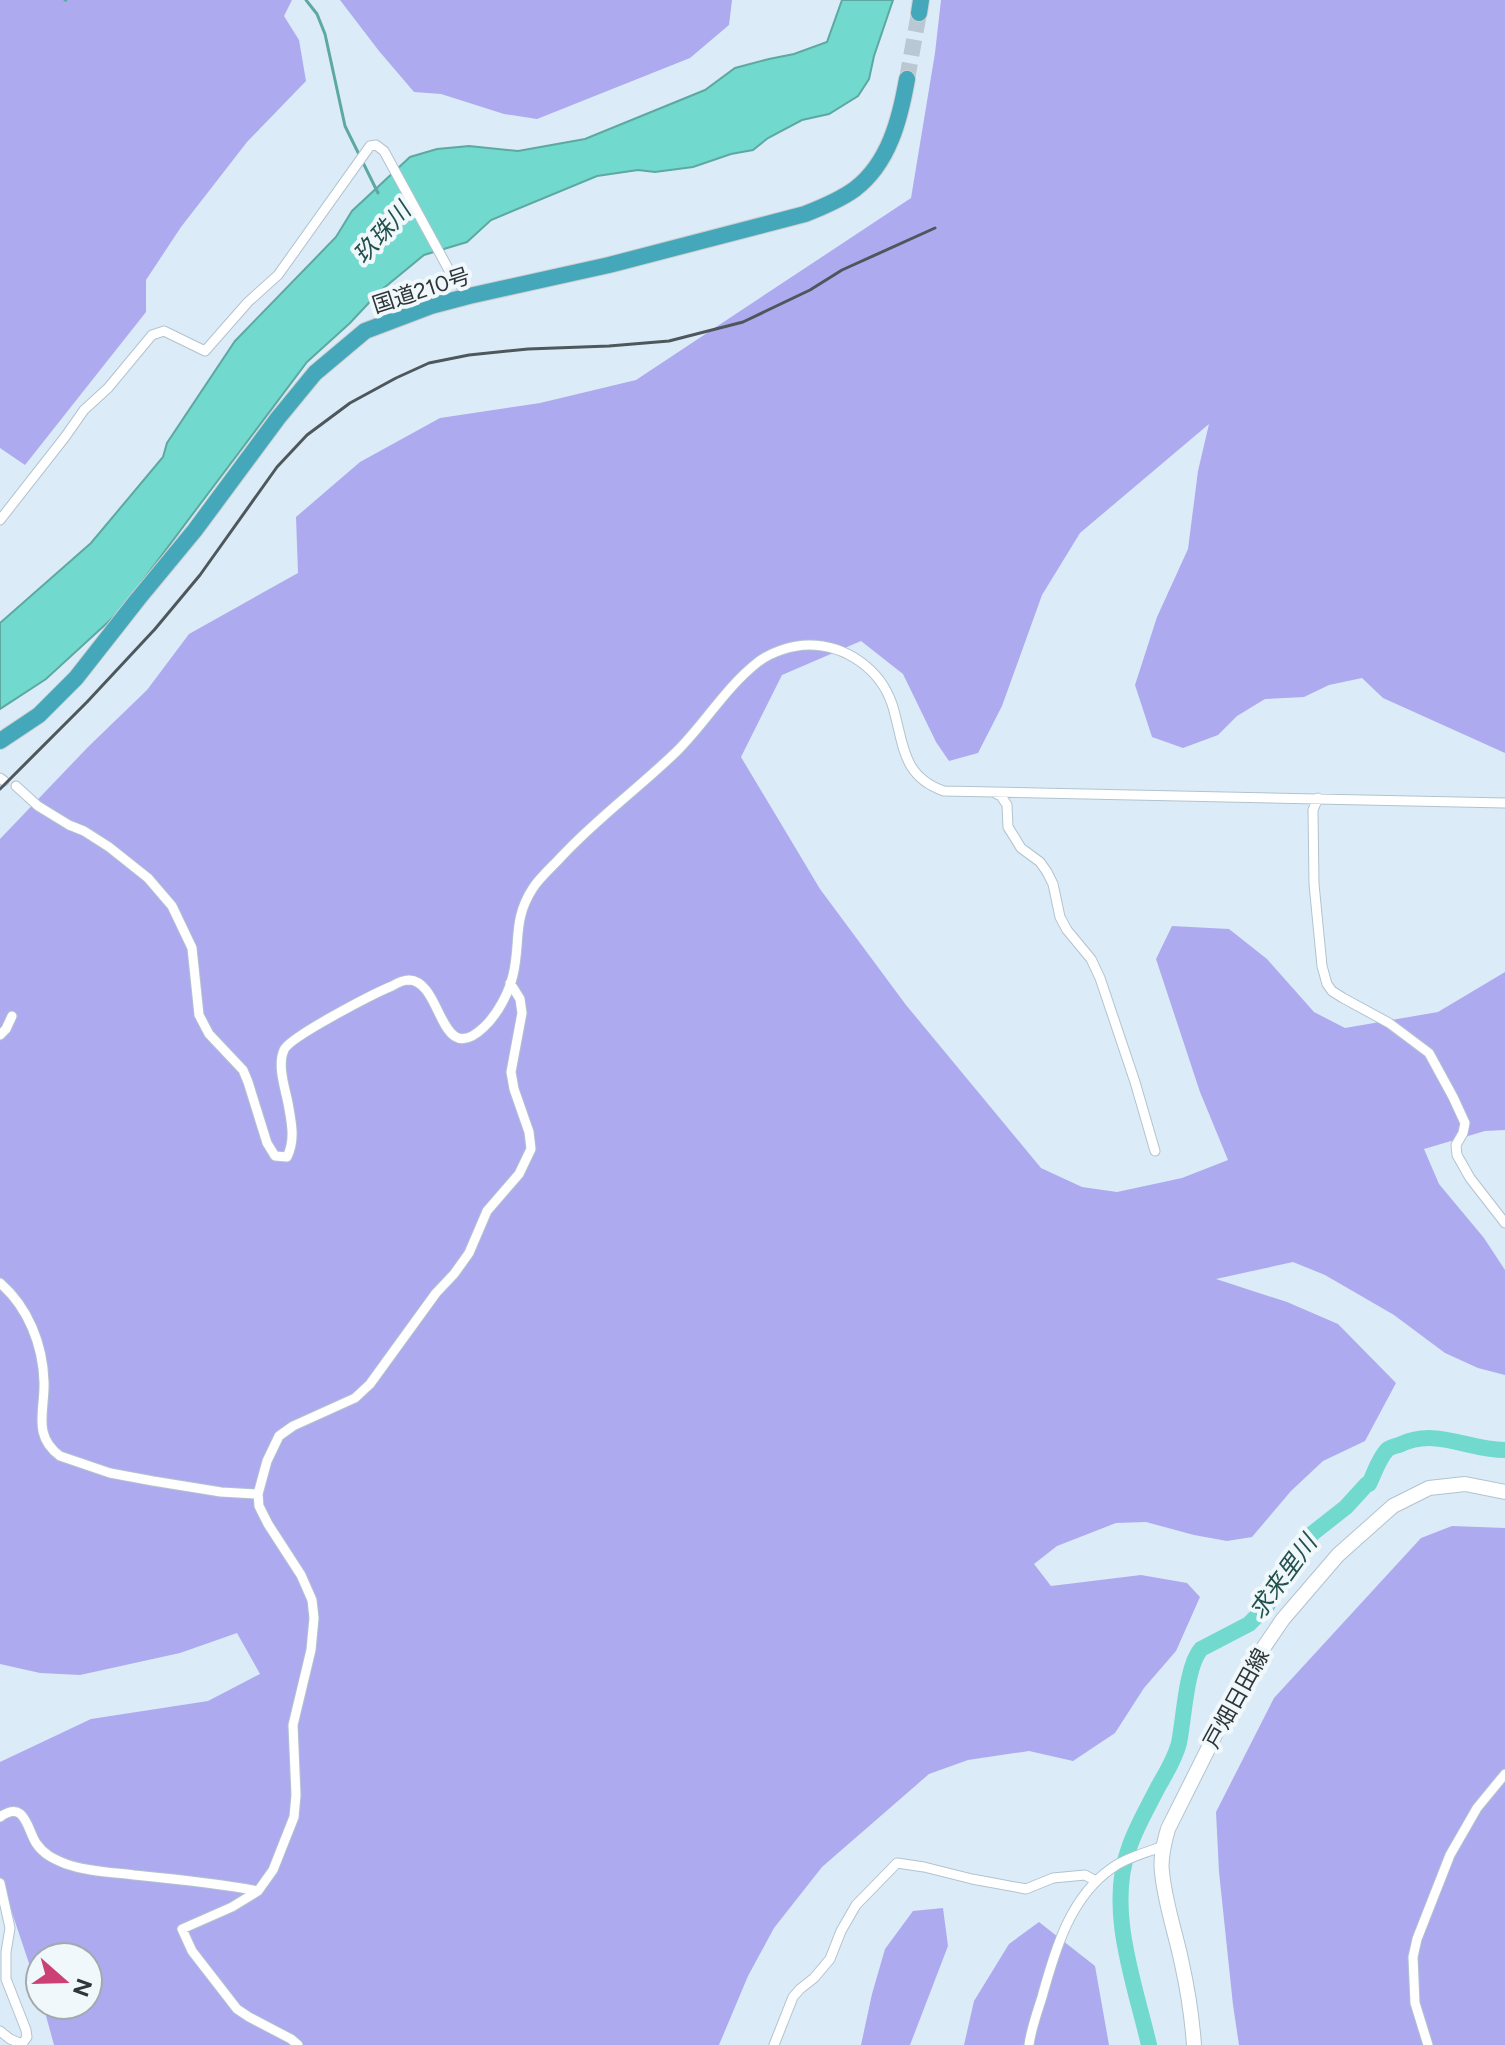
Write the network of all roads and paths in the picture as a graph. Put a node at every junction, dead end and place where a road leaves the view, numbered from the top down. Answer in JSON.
{"nodes":[{"id":1,"x":907,"y":79,"type":"tunnel mouth"},
{"id":2,"x":469,"y":296,"type":"junction"},
{"id":3,"x":0,"y":520,"type":"edge"},
{"id":4,"x":0,"y":741,"type":"edge"},
{"id":5,"x":16,"y":786,"type":"dead end"},
{"id":6,"x":991,"y":792,"type":"junction"},
{"id":7,"x":1318,"y":798,"type":"junction"},
{"id":8,"x":1505,"y":803,"type":"edge"},
{"id":9,"x":510,"y":983,"type":"junction"},
{"id":10,"x":12,"y":1016,"type":"dead end"},
{"id":11,"x":0,"y":1035,"type":"edge"},
{"id":12,"x":1155,"y":1151,"type":"dead end"},
{"id":13,"x":1505,"y":1223,"type":"edge"},
{"id":14,"x":0,"y":1283,"type":"edge"},
{"id":15,"x":1505,"y":1492,"type":"edge"},
{"id":16,"x":258,"y":1494,"type":"junction"},
{"id":17,"x":1505,"y":1774,"type":"edge"},
{"id":18,"x":0,"y":1817,"type":"edge"},
{"id":19,"x":1163,"y":1846,"type":"junction"},
{"id":20,"x":1096,"y":1881,"type":"junction"},
{"id":21,"x":0,"y":1883,"type":"edge"},
{"id":22,"x":258,"y":1891,"type":"junction"},
{"id":23,"x":0,"y":2031,"type":"edge"},
{"id":24,"x":298,"y":2045,"type":"edge"},
{"id":25,"x":774,"y":2045,"type":"edge"},
{"id":26,"x":1029,"y":2045,"type":"edge"},
{"id":27,"x":1194,"y":2045,"type":"edge"},
{"id":28,"x":1428,"y":2045,"type":"edge"}],
"edges":[{"from":1,"to":2,"type":"highway","name":"国道210号"},
{"from":2,"to":3,"type":"street"},
{"from":2,"to":4,"type":"highway","name":"国道210号"},
{"from":5,"to":9,"type":"street"},
{"from":6,"to":7,"type":"street"},
{"from":6,"to":9,"type":"street"},
{"from":6,"to":12,"type":"street"},
{"from":7,"to":8,"type":"street"},
{"from":7,"to":13,"type":"street"},
{"from":9,"to":16,"type":"street"},
{"from":10,"to":11,"type":"street"},
{"from":14,"to":16,"type":"street"},
{"from":15,"to":19,"type":"main road","name":"戸畑日田線"},
{"from":16,"to":22,"type":"street"},
{"from":17,"to":28,"type":"street"},
{"from":18,"to":22,"type":"street"},
{"from":19,"to":20,"type":"street"},
{"from":19,"to":27,"type":"main road","name":"戸畑日田線"},
{"from":20,"to":25,"type":"street"},
{"from":20,"to":26,"type":"street"},
{"from":21,"to":23,"type":"street"},
{"from":22,"to":24,"type":"street"}]}
